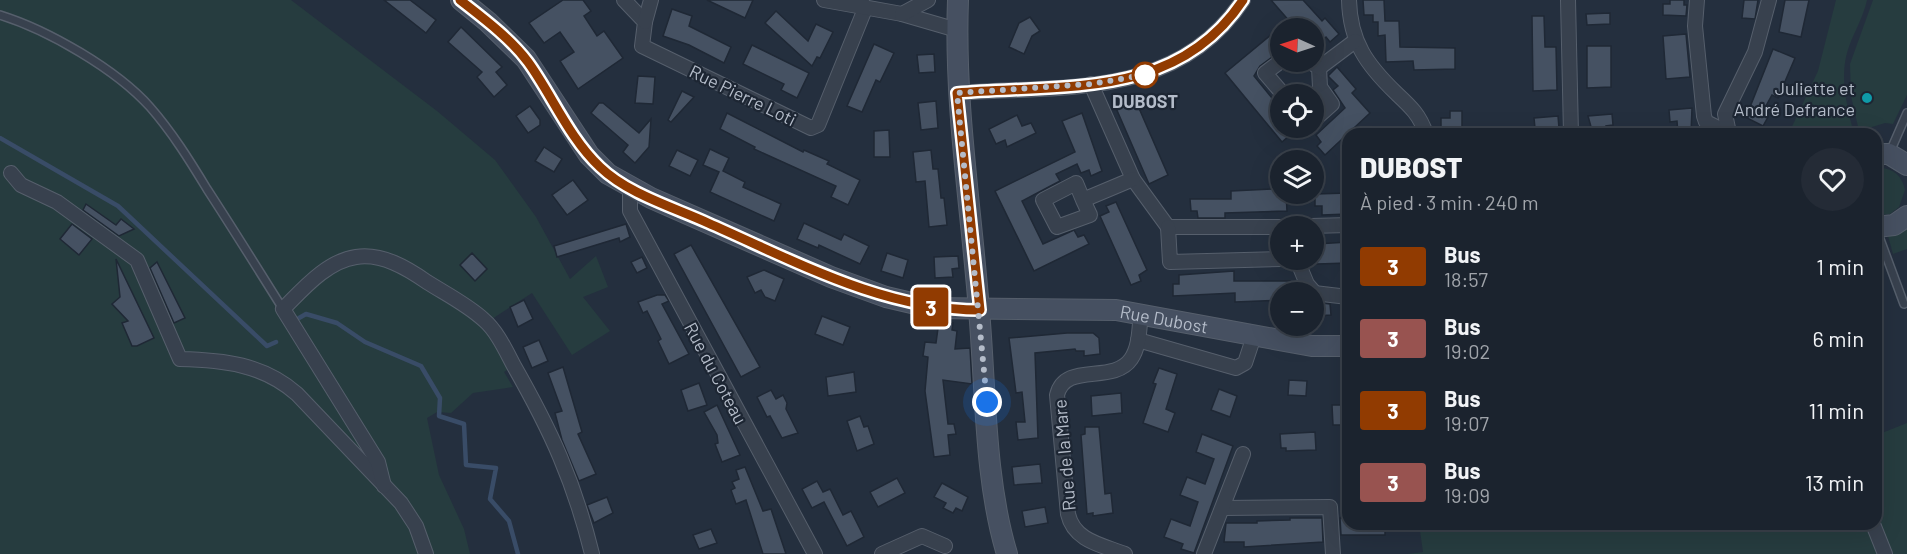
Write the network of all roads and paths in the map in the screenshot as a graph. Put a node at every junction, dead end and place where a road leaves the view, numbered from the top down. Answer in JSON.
{"nodes":[{"id":1,"x":460,"y":0,"type":"edge"},
{"id":2,"x":624,"y":0,"type":"edge"},
{"id":3,"x":651,"y":0,"type":"edge"},
{"id":4,"x":824,"y":0,"type":"edge"},
{"id":5,"x":928,"y":0,"type":"edge"},
{"id":6,"x":958,"y":0,"type":"edge"},
{"id":7,"x":1243,"y":0,"type":"edge"},
{"id":8,"x":1350,"y":0,"type":"edge"},
{"id":9,"x":1568,"y":0,"type":"edge"},
{"id":10,"x":1697,"y":0,"type":"edge"},
{"id":11,"x":1769,"y":0,"type":"edge"},
{"id":12,"x":863,"y":5,"type":"edge"},
{"id":13,"x":902,"y":14,"type":"junction"},
{"id":14,"x":0,"y":15,"type":"edge"},
{"id":15,"x":645,"y":22,"type":"junction"},
{"id":16,"x":957,"y":30,"type":"junction"},
{"id":17,"x":1355,"y":41,"type":"junction"},
{"id":18,"x":1324,"y":60,"type":"edge"},
{"id":19,"x":1270,"y":69,"type":"edge"},
{"id":20,"x":1091,"y":84,"type":"junction"},
{"id":21,"x":1274,"y":84,"type":"edge"},
{"id":22,"x":957,"y":93,"type":"junction"},
{"id":23,"x":1324,"y":93,"type":"edge"},
{"id":24,"x":1324,"y":111,"type":"edge"},
{"id":25,"x":1907,"y":113,"type":"edge"},
{"id":26,"x":1725,"y":114,"type":"junction"},
{"id":27,"x":1704,"y":116,"type":"junction"},
{"id":28,"x":1424,"y":128,"type":"edge"},
{"id":29,"x":1571,"y":128,"type":"edge"},
{"id":30,"x":1719,"y":128,"type":"edge"},
{"id":31,"x":1728,"y":128,"type":"edge"},
{"id":32,"x":1883,"y":154,"type":"edge"},
{"id":33,"x":1907,"y":165,"type":"edge"},
{"id":34,"x":11,"y":173,"type":"dead end"},
{"id":35,"x":1133,"y":179,"type":"junction"},
{"id":36,"x":630,"y":187,"type":"junction"},
{"id":37,"x":1083,"y":200,"type":"dead end"},
{"id":38,"x":1907,"y":216,"type":"edge"},
{"id":39,"x":1342,"y":225,"type":"edge"},
{"id":40,"x":1324,"y":226,"type":"edge"},
{"id":41,"x":1168,"y":227,"type":"junction"},
{"id":42,"x":1270,"y":227,"type":"edge"},
{"id":43,"x":1882,"y":227,"type":"edge"},
{"id":44,"x":1882,"y":237,"type":"edge"},
{"id":45,"x":1270,"y":259,"type":"edge"},
{"id":46,"x":1324,"y":294,"type":"edge"},
{"id":47,"x":1342,"y":296,"type":"edge"},
{"id":48,"x":1904,"y":304,"type":"dead end"},
{"id":49,"x":283,"y":309,"type":"junction"},
{"id":50,"x":980,"y":310,"type":"junction"},
{"id":51,"x":1141,"y":313,"type":"junction"},
{"id":52,"x":1254,"y":336,"type":"junction"},
{"id":53,"x":1138,"y":340,"type":"junction"},
{"id":54,"x":1342,"y":346,"type":"edge"},
{"id":55,"x":1243,"y":454,"type":"dead end"},
{"id":56,"x":384,"y":486,"type":"junction"},
{"id":57,"x":1223,"y":508,"type":"junction"},
{"id":58,"x":1875,"y":530,"type":"edge"},
{"id":59,"x":945,"y":546,"type":"dead end"},
{"id":60,"x":426,"y":554,"type":"edge"},
{"id":61,"x":592,"y":554,"type":"edge"},
{"id":62,"x":814,"y":554,"type":"edge"},
{"id":63,"x":882,"y":554,"type":"edge"},
{"id":64,"x":1007,"y":554,"type":"edge"},
{"id":65,"x":1125,"y":554,"type":"edge"},
{"id":66,"x":1204,"y":554,"type":"edge"},
{"id":67,"x":1333,"y":554,"type":"edge"},
{"id":68,"x":1885,"y":554,"type":"edge"}],
"edges":[{"from":1,"to":36,"type":"main road","name":"Rue Dubost"},
{"from":2,"to":15,"type":"street"},
{"from":3,"to":15,"type":"street","name":"Rue Pierre Loti"},
{"from":4,"to":12,"type":"street"},
{"from":5,"to":13,"type":"street"},
{"from":6,"to":16,"type":"main road"},
{"from":7,"to":20,"type":"street"},
{"from":8,"to":17,"type":"street"},
{"from":9,"to":29,"type":"street"},
{"from":10,"to":27,"type":"street"},
{"from":11,"to":26,"type":"street"},
{"from":12,"to":13,"type":"street"},
{"from":12,"to":15,"type":"street","name":"Rue Pierre Loti"},
{"from":13,"to":16,"type":"street"},
{"from":14,"to":49,"type":"lane"},
{"from":16,"to":22,"type":"main road"},
{"from":17,"to":18,"type":"street"},
{"from":17,"to":28,"type":"street"},
{"from":19,"to":21,"type":"street"},
{"from":20,"to":22,"type":"street"},
{"from":20,"to":35,"type":"street"},
{"from":22,"to":50,"type":"main road"},
{"from":23,"to":24,"type":"street"},
{"from":25,"to":32,"type":"lane"},
{"from":26,"to":27,"type":"street"},
{"from":26,"to":31,"type":"street"},
{"from":27,"to":30,"type":"street"},
{"from":32,"to":33,"type":"main road"},
{"from":34,"to":56,"type":"street"},
{"from":35,"to":37,"type":"street"},
{"from":35,"to":41,"type":"street"},
{"from":36,"to":50,"type":"main road","name":"Rue Dubost"},
{"from":36,"to":62,"type":"street","name":"Rue du Coteau"},
{"from":38,"to":43,"type":"main road"},
{"from":39,"to":40,"type":"street"},
{"from":41,"to":42,"type":"street"},
{"from":41,"to":45,"type":"street"},
{"from":44,"to":48,"type":"lane"},
{"from":46,"to":47,"type":"street"},
{"from":49,"to":56,"type":"street"},
{"from":49,"to":61,"type":"street"},
{"from":50,"to":51,"type":"main road","name":"Rue Dubost"},
{"from":50,"to":64,"type":"main road"},
{"from":51,"to":52,"type":"main road","name":"Rue Dubost"},
{"from":51,"to":53,"type":"street","name":"Rue de la Mare"},
{"from":52,"to":53,"type":"street"},
{"from":52,"to":54,"type":"main road","name":"Rue Dubost"},
{"from":53,"to":65,"type":"street","name":"Rue de la Mare"},
{"from":55,"to":57,"type":"street"},
{"from":56,"to":60,"type":"street"},
{"from":57,"to":66,"type":"street"},
{"from":57,"to":67,"type":"street"},
{"from":58,"to":68,"type":"street"},
{"from":59,"to":63,"type":"street"}]}
